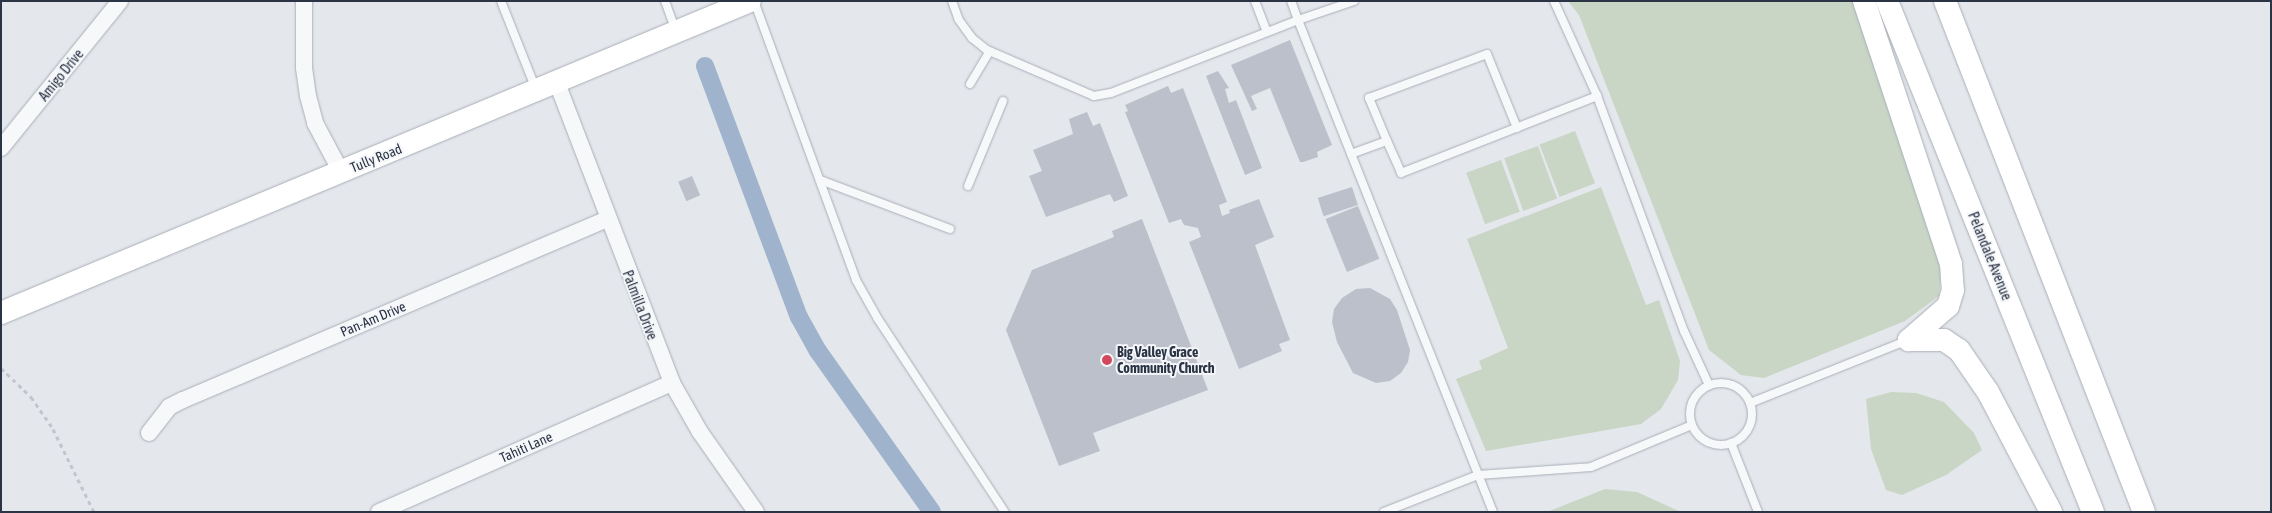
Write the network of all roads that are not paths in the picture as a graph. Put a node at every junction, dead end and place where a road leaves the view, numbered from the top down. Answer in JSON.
{"nodes":[{"id":1,"x":120,"y":1,"type":"edge"},
{"id":2,"x":304,"y":1,"type":"edge"},
{"id":3,"x":501,"y":1,"type":"edge"},
{"id":4,"x":665,"y":1,"type":"edge"},
{"id":5,"x":750,"y":1,"type":"edge"},
{"id":6,"x":754,"y":1,"type":"edge"},
{"id":7,"x":952,"y":1,"type":"edge"},
{"id":8,"x":1255,"y":1,"type":"edge"},
{"id":9,"x":1291,"y":1,"type":"edge"},
{"id":10,"x":1354,"y":1,"type":"edge"},
{"id":11,"x":1554,"y":1,"type":"edge"},
{"id":12,"x":1864,"y":1,"type":"edge"},
{"id":13,"x":1887,"y":1,"type":"edge"},
{"id":14,"x":1945,"y":1,"type":"edge"},
{"id":15,"x":718,"y":8,"type":"edge"},
{"id":16,"x":1298,"y":20,"type":"junction"},
{"id":17,"x":677,"y":32,"type":"junction"},
{"id":18,"x":1267,"y":32,"type":"junction"},
{"id":19,"x":989,"y":52,"type":"junction"},
{"id":20,"x":970,"y":84,"type":"dead end"},
{"id":21,"x":547,"y":87,"type":"junction"},
{"id":22,"x":1598,"y":96,"type":"junction"},
{"id":23,"x":1003,"y":101,"type":"dead end"},
{"id":24,"x":1517,"y":128,"type":"junction"},
{"id":25,"x":1387,"y":141,"type":"junction"},
{"id":26,"x":1,"y":148,"type":"edge"},
{"id":27,"x":1351,"y":154,"type":"junction"},
{"id":28,"x":341,"y":172,"type":"junction"},
{"id":29,"x":820,"y":180,"type":"junction"},
{"id":30,"x":968,"y":186,"type":"dead end"},
{"id":31,"x":608,"y":219,"type":"junction"},
{"id":32,"x":950,"y":229,"type":"dead end"},
{"id":33,"x":1,"y":313,"type":"edge"},
{"id":34,"x":1909,"y":340,"type":"junction"},
{"id":35,"x":672,"y":383,"type":"junction"},
{"id":36,"x":1709,"y":385,"type":"junction"},
{"id":37,"x":1750,"y":403,"type":"junction"},
{"id":38,"x":1692,"y":425,"type":"junction"},
{"id":39,"x":150,"y":433,"type":"dead end"},
{"id":40,"x":1731,"y":443,"type":"junction"},
{"id":41,"x":1478,"y":475,"type":"junction"},
{"id":42,"x":379,"y":512,"type":"edge"},
{"id":43,"x":756,"y":512,"type":"edge"},
{"id":44,"x":1005,"y":512,"type":"edge"},
{"id":45,"x":1384,"y":512,"type":"edge"},
{"id":46,"x":1493,"y":512,"type":"edge"},
{"id":47,"x":1758,"y":512,"type":"edge"},
{"id":48,"x":2051,"y":512,"type":"edge"},
{"id":49,"x":2093,"y":512,"type":"edge"},
{"id":50,"x":2144,"y":512,"type":"edge"}],
"edges":[{"from":1,"to":26,"type":"street","name":"Amigo Drive"},
{"from":2,"to":28,"type":"street"},
{"from":3,"to":21,"type":"lane"},
{"from":4,"to":17,"type":"lane"},
{"from":5,"to":15,"type":"main road","name":"Tully Road"},
{"from":6,"to":29,"type":"lane"},
{"from":7,"to":19,"type":"lane"},
{"from":8,"to":18,"type":"lane"},
{"from":9,"to":16,"type":"lane"},
{"from":10,"to":16,"type":"lane"},
{"from":11,"to":22,"type":"lane"},
{"from":12,"to":34,"type":"main road"},
{"from":13,"to":49,"type":"main road","name":"Pelandale Avenue"},
{"from":14,"to":50,"type":"main road"},
{"from":15,"to":17,"type":"main road","name":"Tully Road"},
{"from":16,"to":18,"type":"lane"},
{"from":16,"to":27,"type":"lane"},
{"from":17,"to":21,"type":"main road","name":"Tully Road"},
{"from":18,"to":19,"type":"lane"},
{"from":19,"to":20,"type":"lane"},
{"from":21,"to":28,"type":"main road","name":"Tully Road"},
{"from":21,"to":31,"type":"street","name":"Palmilla Drive"},
{"from":22,"to":24,"type":"lane"},
{"from":22,"to":36,"type":"lane"},
{"from":23,"to":30,"type":"lane"},
{"from":24,"to":25,"type":"lane"},
{"from":24,"to":25,"type":"lane"},
{"from":25,"to":27,"type":"lane"},
{"from":27,"to":41,"type":"lane"},
{"from":28,"to":33,"type":"main road","name":"Tully Road"},
{"from":29,"to":32,"type":"lane"},
{"from":29,"to":44,"type":"lane"},
{"from":31,"to":35,"type":"street","name":"Palmilla Drive"},
{"from":31,"to":39,"type":"street","name":"Pan-Am Drive"},
{"from":34,"to":37,"type":"lane"},
{"from":34,"to":48,"type":"main road"},
{"from":35,"to":42,"type":"street","name":"Tahiti Lane"},
{"from":35,"to":43,"type":"street","name":"Palmilla Drive"},
{"from":36,"to":37,"type":"lane"},
{"from":36,"to":38,"type":"lane"},
{"from":37,"to":40,"type":"lane"},
{"from":38,"to":40,"type":"lane"},
{"from":38,"to":41,"type":"lane"},
{"from":40,"to":47,"type":"lane"},
{"from":41,"to":45,"type":"lane"},
{"from":41,"to":46,"type":"lane"}]}
